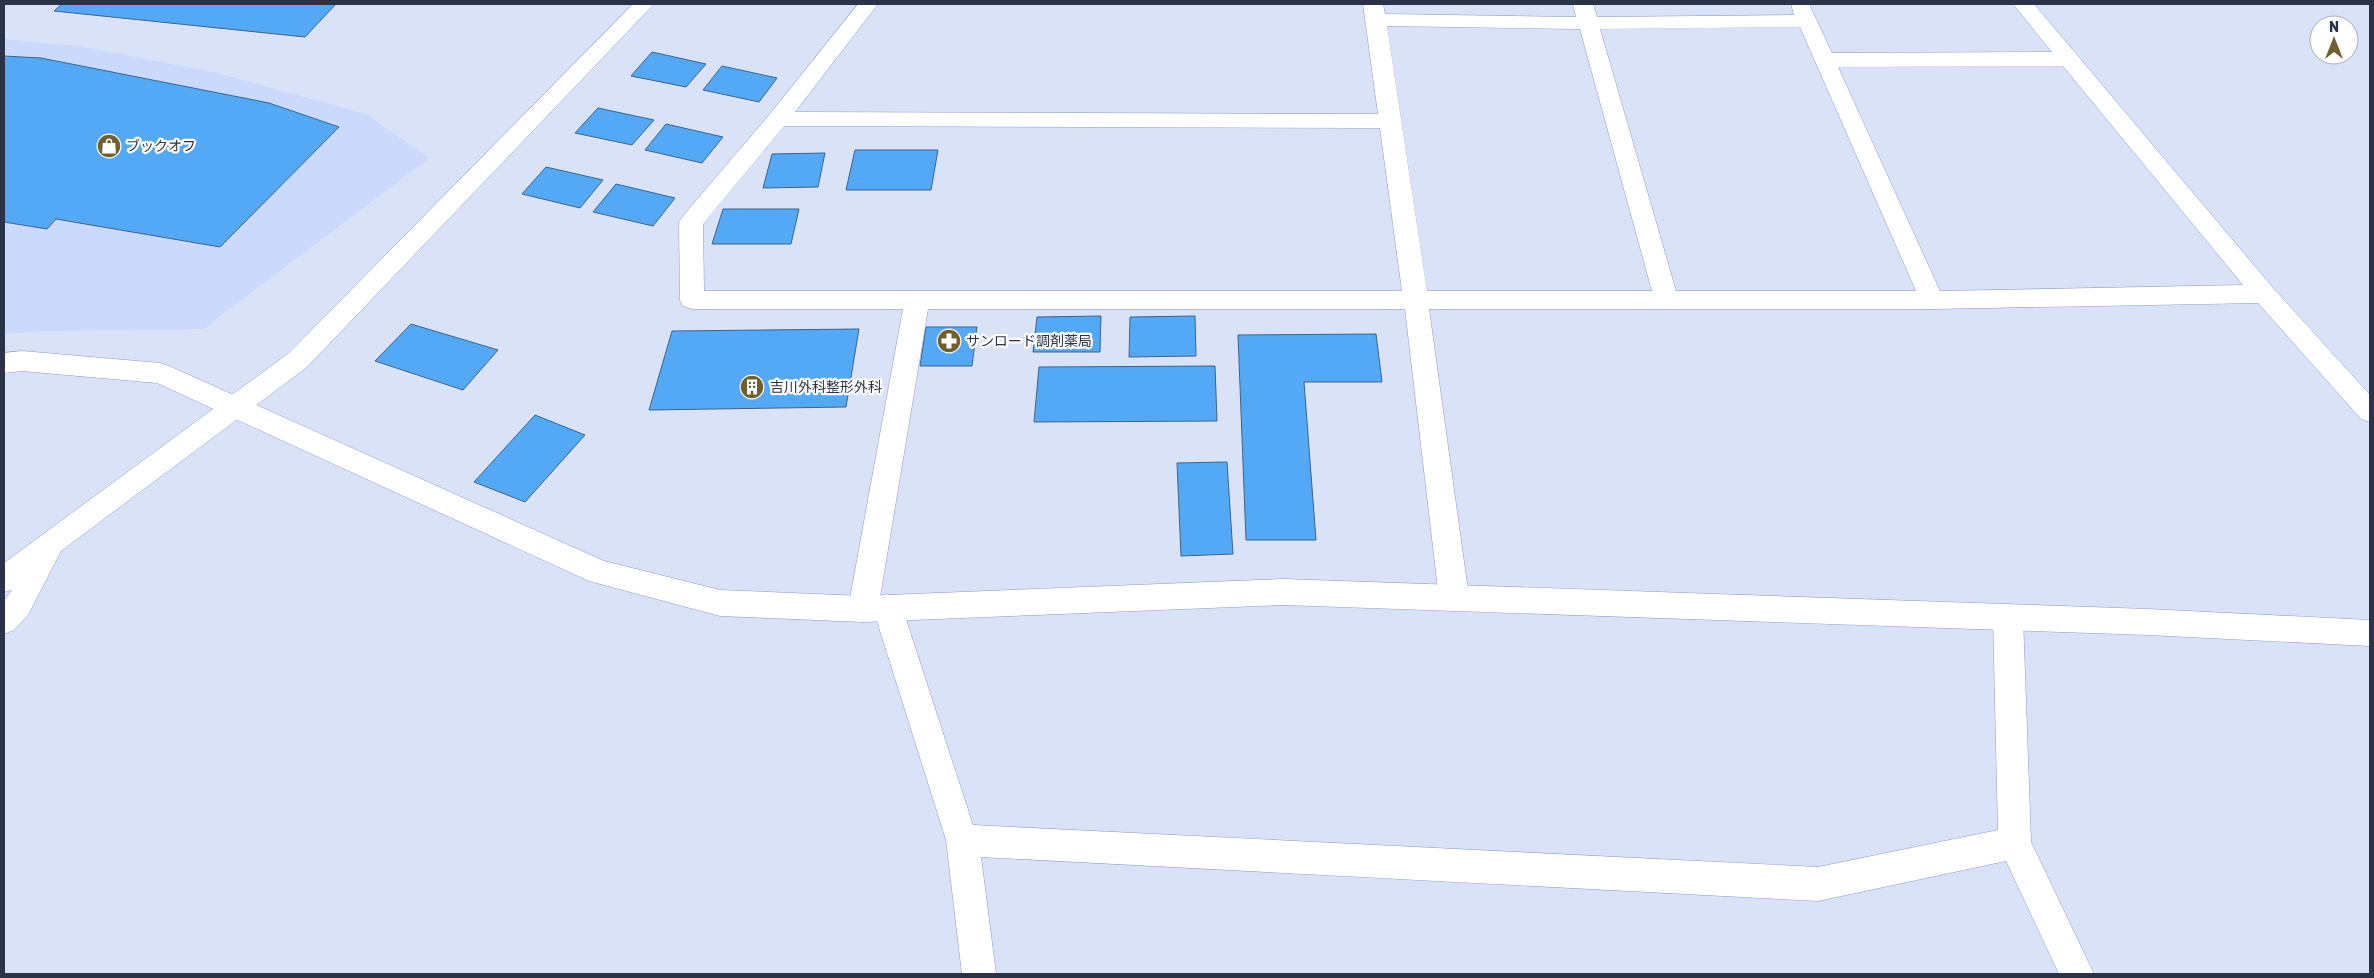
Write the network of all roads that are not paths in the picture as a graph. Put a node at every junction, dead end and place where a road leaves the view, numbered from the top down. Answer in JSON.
{"nodes":[{"id":1,"x":644,"y":4,"type":"edge"},
{"id":2,"x":868,"y":4,"type":"edge"},
{"id":3,"x":2023,"y":4,"type":"edge"},
{"id":4,"x":1374,"y":12,"type":"edge"},
{"id":5,"x":1803,"y":12,"type":"edge"},
{"id":6,"x":1585,"y":14,"type":"edge"},
{"id":7,"x":2069,"y":59,"type":"junction"},
{"id":8,"x":1826,"y":60,"type":"junction"},
{"id":9,"x":778,"y":119,"type":"junction"},
{"id":10,"x":1389,"y":121,"type":"junction"},
{"id":11,"x":2264,"y":294,"type":"junction"},
{"id":12,"x":917,"y":299,"type":"junction"},
{"id":13,"x":1932,"y":300,"type":"junction"},
{"id":14,"x":1416,"y":301,"type":"junction"},
{"id":15,"x":1668,"y":301,"type":"junction"},
{"id":16,"x":4,"y":362,"type":"edge"},
{"id":17,"x":234,"y":408,"type":"junction"},
{"id":18,"x":2370,"y":412,"type":"edge"},
{"id":19,"x":51,"y":543,"type":"junction"},
{"id":20,"x":4,"y":580,"type":"edge"},
{"id":21,"x":1454,"y":598,"type":"junction"},
{"id":22,"x":875,"y":608,"type":"junction"},
{"id":23,"x":2008,"y":618,"type":"junction"},
{"id":24,"x":4,"y":621,"type":"edge"},
{"id":25,"x":2370,"y":633,"type":"edge"},
{"id":26,"x":962,"y":840,"type":"junction"},
{"id":27,"x":2015,"y":843,"type":"junction"},
{"id":28,"x":979,"y":974,"type":"edge"},
{"id":29,"x":2077,"y":974,"type":"edge"}],
"edges":[{"from":1,"to":17,"type":"street"},
{"from":2,"to":9,"type":"street"},
{"from":3,"to":7,"type":"street"},
{"from":4,"to":6,"type":"street"},
{"from":4,"to":10,"type":"street"},
{"from":5,"to":6,"type":"street"},
{"from":5,"to":8,"type":"street"},
{"from":6,"to":15,"type":"street"},
{"from":7,"to":8,"type":"street"},
{"from":7,"to":11,"type":"street"},
{"from":8,"to":13,"type":"street"},
{"from":9,"to":10,"type":"street"},
{"from":9,"to":12,"type":"street"},
{"from":10,"to":14,"type":"street"},
{"from":11,"to":13,"type":"street"},
{"from":11,"to":18,"type":"street"},
{"from":12,"to":14,"type":"street"},
{"from":12,"to":22,"type":"street"},
{"from":13,"to":15,"type":"street"},
{"from":14,"to":15,"type":"street"},
{"from":14,"to":21,"type":"street"},
{"from":16,"to":17,"type":"street"},
{"from":17,"to":19,"type":"street"},
{"from":17,"to":22,"type":"street"},
{"from":19,"to":20,"type":"street"},
{"from":19,"to":24,"type":"street"},
{"from":21,"to":22,"type":"street"},
{"from":21,"to":23,"type":"street"},
{"from":22,"to":26,"type":"street"},
{"from":23,"to":25,"type":"street"},
{"from":23,"to":27,"type":"street"},
{"from":26,"to":27,"type":"street"},
{"from":26,"to":28,"type":"street"},
{"from":27,"to":29,"type":"street"}]}
